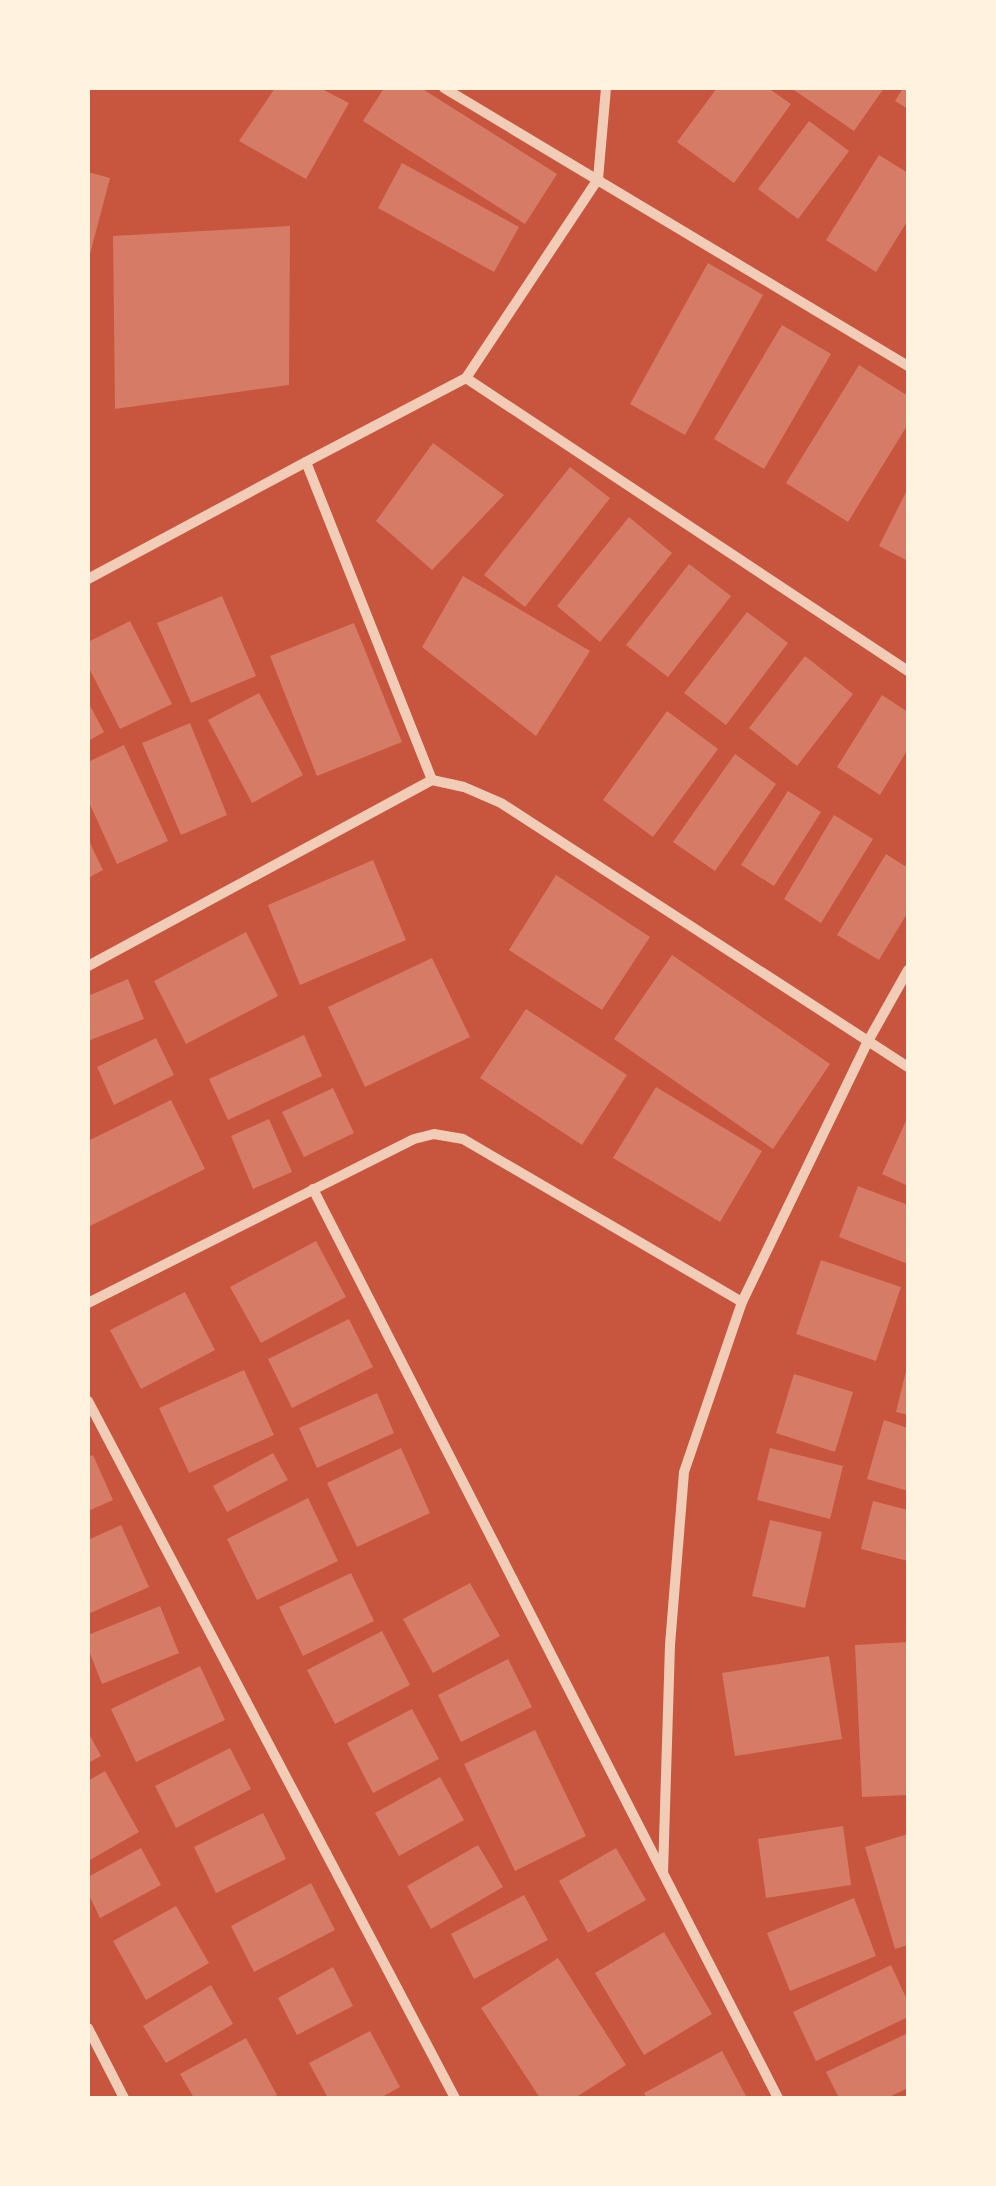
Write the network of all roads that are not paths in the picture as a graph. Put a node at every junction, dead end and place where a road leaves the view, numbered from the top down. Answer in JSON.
{"nodes":[{"id":1,"x":444,"y":88,"type":"edge"},
{"id":2,"x":606,"y":88,"type":"edge"},
{"id":3,"x":598,"y":179,"type":"junction"},
{"id":4,"x":908,"y":366,"type":"edge"},
{"id":5,"x":466,"y":378,"type":"junction"},
{"id":6,"x":306,"y":462,"type":"junction"},
{"id":7,"x":88,"y":579,"type":"edge"},
{"id":8,"x":908,"y":671,"type":"edge"},
{"id":9,"x":432,"y":780,"type":"junction"},
{"id":10,"x":88,"y":966,"type":"edge"},
{"id":11,"x":908,"y":970,"type":"edge"},
{"id":12,"x":867,"y":1043,"type":"junction"},
{"id":13,"x":908,"y":1067,"type":"edge"},
{"id":14,"x":313,"y":1189,"type":"junction"},
{"id":15,"x":742,"y":1302,"type":"junction"},
{"id":16,"x":88,"y":1303,"type":"edge"},
{"id":17,"x":88,"y":1401,"type":"edge"},
{"id":18,"x":663,"y":1874,"type":"junction"},
{"id":19,"x":88,"y":2028,"type":"edge"},
{"id":20,"x":124,"y":2098,"type":"edge"},
{"id":21,"x":456,"y":2098,"type":"edge"},
{"id":22,"x":778,"y":2098,"type":"edge"}],
"edges":[{"from":1,"to":3,"type":"street"},
{"from":2,"to":3,"type":"street"},
{"from":3,"to":4,"type":"street"},
{"from":3,"to":5,"type":"street"},
{"from":5,"to":6,"type":"street"},
{"from":5,"to":8,"type":"street"},
{"from":6,"to":7,"type":"street"},
{"from":6,"to":9,"type":"street"},
{"from":9,"to":10,"type":"street"},
{"from":9,"to":12,"type":"street"},
{"from":11,"to":12,"type":"street"},
{"from":12,"to":13,"type":"street"},
{"from":12,"to":15,"type":"street"},
{"from":14,"to":15,"type":"street"},
{"from":14,"to":16,"type":"street"},
{"from":14,"to":18,"type":"street"},
{"from":15,"to":18,"type":"street"},
{"from":17,"to":21,"type":"street"},
{"from":18,"to":22,"type":"street"},
{"from":19,"to":20,"type":"street"}]}
